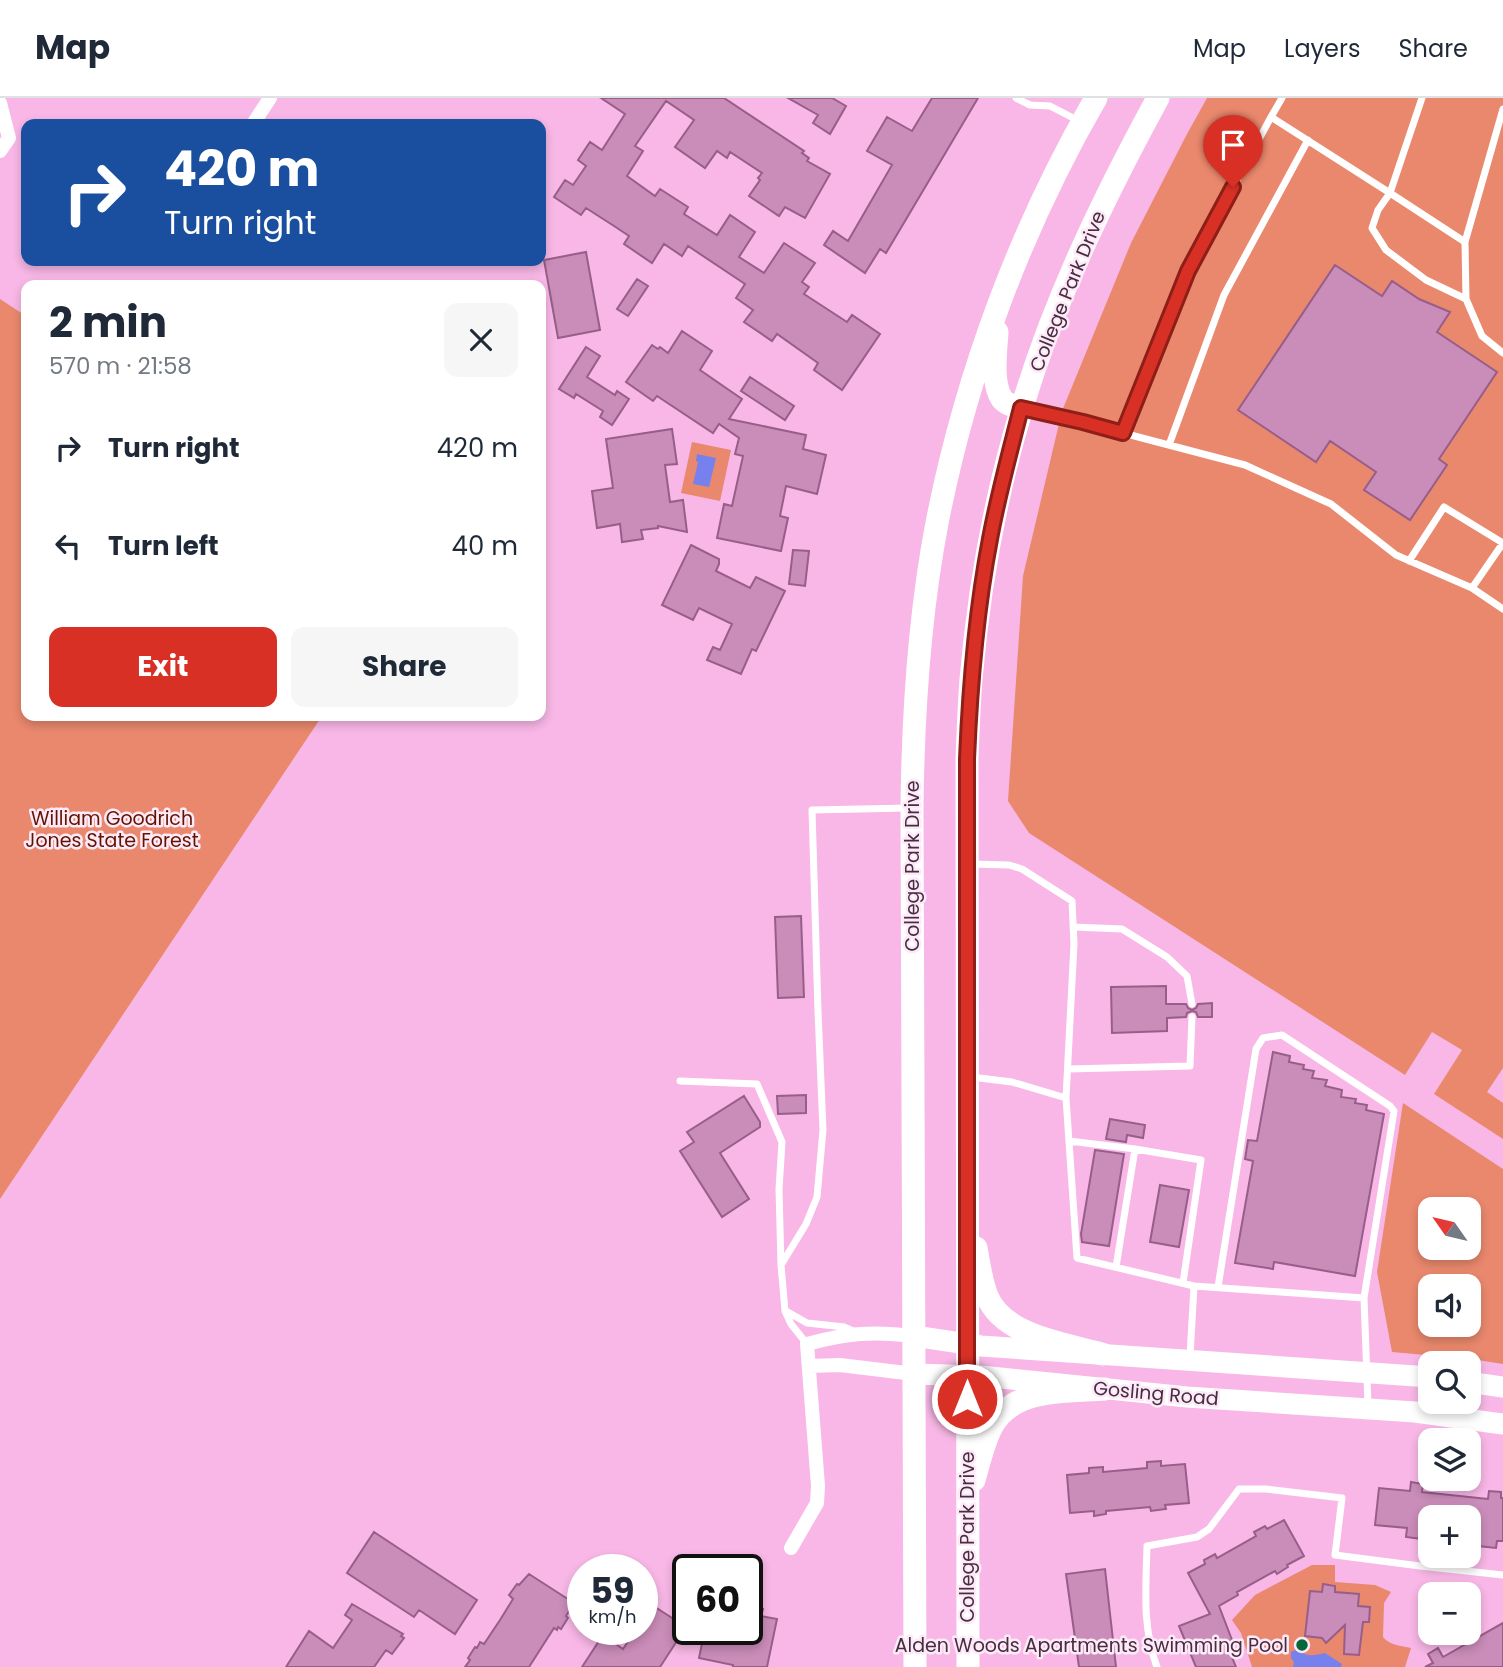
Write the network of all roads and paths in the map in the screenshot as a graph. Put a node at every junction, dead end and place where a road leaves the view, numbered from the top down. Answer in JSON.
{"nodes":[{"id":1,"x":8,"y":98,"type":"edge"},
{"id":2,"x":270,"y":98,"type":"edge"},
{"id":3,"x":1016,"y":98,"type":"edge"},
{"id":4,"x":1096,"y":98,"type":"edge"},
{"id":5,"x":1158,"y":98,"type":"edge"},
{"id":6,"x":1282,"y":98,"type":"edge"},
{"id":7,"x":1422,"y":98,"type":"edge"},
{"id":8,"x":1048,"y":102,"type":"edge"},
{"id":9,"x":0,"y":103,"type":"edge"},
{"id":10,"x":1503,"y":109,"type":"edge"},
{"id":11,"x":1271,"y":117,"type":"junction"},
{"id":12,"x":260,"y":119,"type":"edge"},
{"id":13,"x":1082,"y":122,"type":"junction"},
{"id":14,"x":1308,"y":140,"type":"junction"},
{"id":15,"x":0,"y":151,"type":"edge"},
{"id":16,"x":1390,"y":193,"type":"junction"},
{"id":17,"x":1465,"y":242,"type":"junction"},
{"id":18,"x":1466,"y":299,"type":"junction"},
{"id":19,"x":1000,"y":305,"type":"junction"},
{"id":20,"x":1503,"y":353,"type":"edge"},
{"id":21,"x":1021,"y":408,"type":"junction"},
{"id":22,"x":1123,"y":433,"type":"junction"},
{"id":23,"x":1170,"y":445,"type":"junction"},
{"id":24,"x":1503,"y":543,"type":"edge"},
{"id":25,"x":1409,"y":561,"type":"junction"},
{"id":26,"x":1472,"y":588,"type":"junction"},
{"id":27,"x":1503,"y":609,"type":"edge"},
{"id":28,"x":912,"y":808,"type":"junction"},
{"id":29,"x":967,"y":864,"type":"junction"},
{"id":30,"x":1073,"y":927,"type":"junction"},
{"id":31,"x":1192,"y":1004,"type":"dead end"},
{"id":32,"x":1192,"y":1017,"type":"dead end"},
{"id":33,"x":1068,"y":1069,"type":"junction"},
{"id":34,"x":967,"y":1077,"type":"junction"},
{"id":35,"x":680,"y":1081,"type":"dead end"},
{"id":36,"x":1066,"y":1098,"type":"junction"},
{"id":37,"x":1069,"y":1141,"type":"junction"},
{"id":38,"x":1135,"y":1149,"type":"junction"},
{"id":39,"x":967,"y":1212,"type":"junction"},
{"id":40,"x":781,"y":1265,"type":"junction"},
{"id":41,"x":1116,"y":1267,"type":"junction"},
{"id":42,"x":1183,"y":1283,"type":"junction"},
{"id":43,"x":1194,"y":1286,"type":"junction"},
{"id":44,"x":1218,"y":1287,"type":"junction"},
{"id":45,"x":1364,"y":1298,"type":"junction"},
{"id":46,"x":785,"y":1311,"type":"junction"},
{"id":47,"x":858,"y":1333,"type":"junction"},
{"id":48,"x":914,"y":1336,"type":"junction"},
{"id":49,"x":967,"y":1343,"type":"junction"},
{"id":50,"x":807,"y":1344,"type":"junction"},
{"id":51,"x":1101,"y":1354,"type":"junction"},
{"id":52,"x":1189,"y":1361,"type":"junction"},
{"id":53,"x":809,"y":1366,"type":"junction"},
{"id":54,"x":1367,"y":1373,"type":"junction"},
{"id":55,"x":914,"y":1374,"type":"junction"},
{"id":56,"x":967,"y":1376,"type":"junction"},
{"id":57,"x":1418,"y":1376,"type":"edge"},
{"id":58,"x":1481,"y":1384,"type":"edge"},
{"id":59,"x":1503,"y":1387,"type":"edge"},
{"id":60,"x":1105,"y":1389,"type":"junction"},
{"id":61,"x":1368,"y":1409,"type":"junction"},
{"id":62,"x":1503,"y":1424,"type":"edge"},
{"id":63,"x":967,"y":1500,"type":"junction"},
{"id":64,"x":791,"y":1548,"type":"dead end"},
{"id":65,"x":1503,"y":1575,"type":"edge"},
{"id":66,"x":915,"y":1667,"type":"edge"},
{"id":67,"x":968,"y":1667,"type":"edge"},
{"id":68,"x":1157,"y":1667,"type":"edge"}],
"edges":[{"from":1,"to":9,"type":"street"},
{"from":2,"to":12,"type":"street"},
{"from":3,"to":8,"type":"lane"},
{"from":4,"to":13,"type":"main road","name":"College Park Drive"},
{"from":5,"to":21,"type":"main road","name":"College Park Drive"},
{"from":6,"to":11,"type":"lane"},
{"from":7,"to":16,"type":"lane"},
{"from":8,"to":13,"type":"lane"},
{"from":9,"to":15,"type":"street"},
{"from":10,"to":17,"type":"lane"},
{"from":11,"to":14,"type":"lane"},
{"from":11,"to":22,"type":"lane"},
{"from":13,"to":19,"type":"main road","name":"College Park Drive"},
{"from":14,"to":16,"type":"lane"},
{"from":14,"to":23,"type":"lane"},
{"from":16,"to":17,"type":"lane"},
{"from":16,"to":18,"type":"lane"},
{"from":17,"to":18,"type":"lane"},
{"from":18,"to":20,"type":"lane"},
{"from":19,"to":21,"type":"main road"},
{"from":19,"to":28,"type":"main road","name":"College Park Drive"},
{"from":21,"to":22,"type":"lane"},
{"from":21,"to":29,"type":"main road","name":"College Park Drive"},
{"from":22,"to":23,"type":"lane"},
{"from":23,"to":25,"type":"lane"},
{"from":24,"to":25,"type":"lane"},
{"from":24,"to":26,"type":"lane"},
{"from":25,"to":26,"type":"lane"},
{"from":26,"to":27,"type":"lane"},
{"from":28,"to":40,"type":"lane"},
{"from":28,"to":48,"type":"main road","name":"College Park Drive"},
{"from":29,"to":30,"type":"lane"},
{"from":29,"to":34,"type":"main road","name":"College Park Drive"},
{"from":30,"to":31,"type":"lane"},
{"from":30,"to":33,"type":"lane"},
{"from":32,"to":33,"type":"lane"},
{"from":33,"to":36,"type":"lane"},
{"from":34,"to":36,"type":"lane"},
{"from":34,"to":39,"type":"main road","name":"College Park Drive"},
{"from":35,"to":40,"type":"lane"},
{"from":36,"to":37,"type":"lane"},
{"from":37,"to":38,"type":"lane"},
{"from":37,"to":41,"type":"lane"},
{"from":38,"to":41,"type":"lane"},
{"from":38,"to":42,"type":"lane"},
{"from":39,"to":49,"type":"main road","name":"College Park Drive"},
{"from":39,"to":51,"type":"main road"},
{"from":40,"to":46,"type":"lane"},
{"from":41,"to":42,"type":"lane"},
{"from":42,"to":43,"type":"lane"},
{"from":43,"to":44,"type":"lane"},
{"from":43,"to":52,"type":"lane"},
{"from":44,"to":45,"type":"lane"},
{"from":44,"to":45,"type":"lane"},
{"from":45,"to":54,"type":"lane"},
{"from":46,"to":47,"type":"lane"},
{"from":46,"to":50,"type":"lane"},
{"from":47,"to":48,"type":"street","name":"Gosling Road"},
{"from":47,"to":50,"type":"street","name":"Gosling Road"},
{"from":48,"to":49,"type":"main road","name":"Gosling Road"},
{"from":48,"to":55,"type":"main road","name":"College Park Drive"},
{"from":49,"to":51,"type":"main road","name":"Gosling Road"},
{"from":49,"to":56,"type":"main road","name":"College Park Drive"},
{"from":50,"to":53,"type":"street"},
{"from":51,"to":52,"type":"main road","name":"Gosling Road"},
{"from":52,"to":54,"type":"main road","name":"Gosling Road"},
{"from":53,"to":55,"type":"street","name":"Gosling Road"},
{"from":53,"to":64,"type":"street"},
{"from":54,"to":57,"type":"main road","name":"Gosling Road"},
{"from":54,"to":61,"type":"lane"},
{"from":55,"to":56,"type":"main road","name":"Gosling Road"},
{"from":55,"to":66,"type":"main road","name":"College Park Drive"},
{"from":56,"to":60,"type":"main road","name":"Gosling Road"},
{"from":56,"to":63,"type":"main road","name":"College Park Drive"},
{"from":58,"to":59,"type":"main road"},
{"from":60,"to":61,"type":"main road","name":"Gosling Road"},
{"from":60,"to":63,"type":"main road"},
{"from":61,"to":62,"type":"main road","name":"Gosling Road"},
{"from":63,"to":67,"type":"main road","name":"College Park Drive"},
{"from":65,"to":68,"type":"lane"}]}
